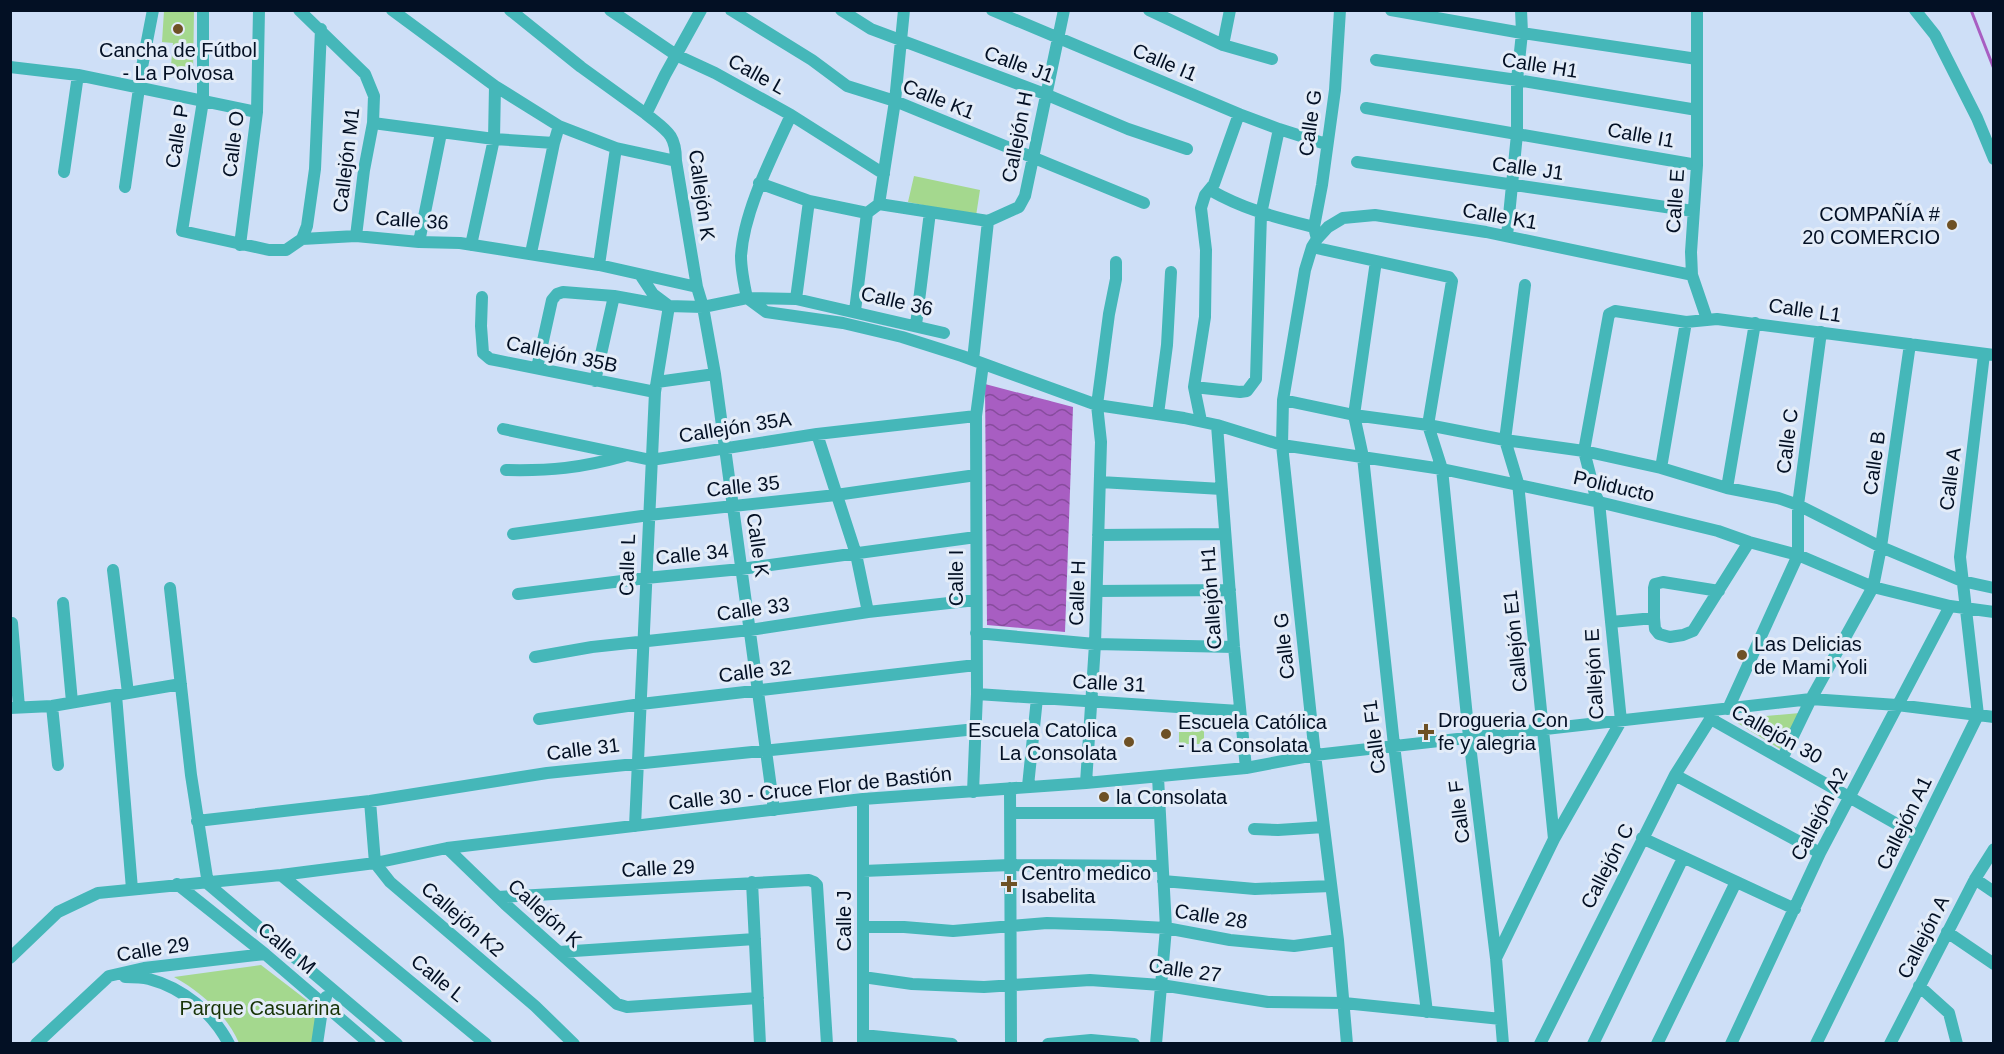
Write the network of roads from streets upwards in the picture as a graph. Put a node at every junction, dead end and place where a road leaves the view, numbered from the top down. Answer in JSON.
{"nodes":[{"id":1,"x":153,"y":10,"type":"edge"},
{"id":2,"x":203,"y":10,"type":"edge"},
{"id":3,"x":259,"y":10,"type":"edge"},
{"id":4,"x":299,"y":10,"type":"edge"},
{"id":5,"x":392,"y":10,"type":"edge"},
{"id":6,"x":510,"y":10,"type":"edge"},
{"id":7,"x":610,"y":10,"type":"edge"},
{"id":8,"x":701,"y":10,"type":"edge"},
{"id":9,"x":731,"y":10,"type":"edge"},
{"id":10,"x":841,"y":10,"type":"edge"},
{"id":11,"x":904,"y":10,"type":"edge"},
{"id":12,"x":992,"y":10,"type":"edge"},
{"id":13,"x":1064,"y":10,"type":"edge"},
{"id":14,"x":1149,"y":10,"type":"edge"},
{"id":15,"x":1230,"y":10,"type":"edge"},
{"id":16,"x":1340,"y":10,"type":"edge"},
{"id":17,"x":1391,"y":10,"type":"edge"},
{"id":18,"x":1521,"y":10,"type":"edge"},
{"id":19,"x":1697,"y":10,"type":"edge"},
{"id":20,"x":1915,"y":10,"type":"edge"},
{"id":21,"x":321,"y":29,"type":"junction"},
{"id":22,"x":1522,"y":33,"type":"junction"},
{"id":23,"x":1057,"y":37,"type":"junction"},
{"id":24,"x":903,"y":40,"type":"junction"},
{"id":25,"x":1223,"y":45,"type":"junction"},
{"id":26,"x":676,"y":55,"type":"junction"},
{"id":27,"x":1272,"y":59,"type":"dead end"},
{"id":28,"x":1697,"y":59,"type":"junction"},
{"id":29,"x":1376,"y":60,"type":"dead end"},
{"id":30,"x":10,"y":67,"type":"edge"},
{"id":31,"x":78,"y":75,"type":"junction"},
{"id":32,"x":1517,"y":80,"type":"junction"},
{"id":33,"x":495,"y":86,"type":"junction"},
{"id":34,"x":140,"y":88,"type":"junction"},
{"id":35,"x":1045,"y":94,"type":"junction"},
{"id":36,"x":203,"y":101,"type":"junction"},
{"id":37,"x":895,"y":101,"type":"junction"},
{"id":38,"x":1366,"y":108,"type":"dead end"},
{"id":39,"x":1697,"y":110,"type":"junction"},
{"id":40,"x":257,"y":112,"type":"junction"},
{"id":41,"x":646,"y":114,"type":"junction"},
{"id":42,"x":1239,"y":114,"type":"junction"},
{"id":43,"x":791,"y":115,"type":"junction"},
{"id":44,"x":373,"y":123,"type":"junction"},
{"id":45,"x":559,"y":126,"type":"junction"},
{"id":46,"x":1279,"y":129,"type":"junction"},
{"id":47,"x":441,"y":133,"type":"junction"},
{"id":48,"x":1517,"y":134,"type":"junction"},
{"id":49,"x":494,"y":139,"type":"junction"},
{"id":50,"x":554,"y":143,"type":"junction"},
{"id":51,"x":1326,"y":144,"type":"junction"},
{"id":52,"x":616,"y":148,"type":"junction"},
{"id":53,"x":1187,"y":149,"type":"dead end"},
{"id":54,"x":1032,"y":157,"type":"junction"},
{"id":55,"x":1994,"y":159,"type":"edge"},
{"id":56,"x":676,"y":161,"type":"junction"},
{"id":57,"x":1357,"y":162,"type":"dead end"},
{"id":58,"x":1697,"y":165,"type":"junction"},
{"id":59,"x":64,"y":172,"type":"dead end"},
{"id":60,"x":884,"y":174,"type":"junction"},
{"id":61,"x":759,"y":183,"type":"junction"},
{"id":62,"x":1512,"y":185,"type":"junction"},
{"id":63,"x":125,"y":187,"type":"dead end"},
{"id":64,"x":1210,"y":190,"type":"junction"},
{"id":65,"x":809,"y":201,"type":"junction"},
{"id":66,"x":1144,"y":203,"type":"dead end"},
{"id":67,"x":879,"y":204,"type":"junction"},
{"id":68,"x":930,"y":212,"type":"junction"},
{"id":69,"x":1693,"y":212,"type":"junction"},
{"id":70,"x":867,"y":213,"type":"junction"},
{"id":71,"x":1261,"y":214,"type":"junction"},
{"id":72,"x":988,"y":221,"type":"junction"},
{"id":73,"x":182,"y":231,"type":"joint"},
{"id":74,"x":356,"y":236,"type":"junction"},
{"id":75,"x":1507,"y":236,"type":"junction"},
{"id":76,"x":1314,"y":238,"type":"junction"},
{"id":77,"x":302,"y":239,"type":"junction"},
{"id":78,"x":419,"y":242,"type":"junction"},
{"id":79,"x":240,"y":245,"type":"junction"},
{"id":80,"x":471,"y":245,"type":"junction"},
{"id":81,"x":531,"y":253,"type":"junction"},
{"id":82,"x":1376,"y":261,"type":"junction"},
{"id":83,"x":1116,"y":262,"type":"dead end"},
{"id":84,"x":599,"y":265,"type":"junction"},
{"id":85,"x":1171,"y":272,"type":"dead end"},
{"id":86,"x":641,"y":276,"type":"junction"},
{"id":87,"x":1692,"y":276,"type":"junction"},
{"id":88,"x":1525,"y":285,"type":"dead end"},
{"id":89,"x":697,"y":287,"type":"junction"},
{"id":90,"x":614,"y":296,"type":"junction"},
{"id":91,"x":482,"y":297,"type":"dead end"},
{"id":92,"x":747,"y":298,"type":"junction"},
{"id":93,"x":796,"y":299,"type":"junction"},
{"id":94,"x":669,"y":306,"type":"junction"},
{"id":95,"x":703,"y":307,"type":"junction"},
{"id":96,"x":855,"y":311,"type":"junction"},
{"id":97,"x":1707,"y":319,"type":"junction"},
{"id":98,"x":1686,"y":322,"type":"junction"},
{"id":99,"x":1755,"y":323,"type":"junction"},
{"id":100,"x":916,"y":325,"type":"junction"},
{"id":101,"x":1821,"y":332,"type":"junction"},
{"id":102,"x":944,"y":333,"type":"dead end"},
{"id":103,"x":1910,"y":344,"type":"junction"},
{"id":104,"x":1989,"y":355,"type":"edge"},
{"id":105,"x":978,"y":362,"type":"junction"},
{"id":106,"x":537,"y":368,"type":"junction"},
{"id":107,"x":715,"y":374,"type":"junction"},
{"id":108,"x":595,"y":381,"type":"junction"},
{"id":109,"x":656,"y":387,"type":"junction"},
{"id":110,"x":1194,"y":387,"type":"junction"},
{"id":111,"x":1283,"y":399,"type":"junction"},
{"id":112,"x":1097,"y":405,"type":"junction"},
{"id":113,"x":1158,"y":414,"type":"junction"},
{"id":114,"x":1354,"y":415,"type":"junction"},
{"id":115,"x":976,"y":416,"type":"junction"},
{"id":116,"x":1201,"y":421,"type":"junction"},
{"id":117,"x":1217,"y":424,"type":"junction"},
{"id":118,"x":1428,"y":425,"type":"junction"},
{"id":119,"x":503,"y":429,"type":"dead end"},
{"id":120,"x":817,"y":434,"type":"junction"},
{"id":121,"x":1505,"y":440,"type":"junction"},
{"id":122,"x":1282,"y":445,"type":"junction"},
{"id":123,"x":725,"y":447,"type":"junction"},
{"id":124,"x":1584,"y":451,"type":"junction"},
{"id":125,"x":626,"y":455,"type":"junction"},
{"id":126,"x":1362,"y":457,"type":"junction"},
{"id":127,"x":651,"y":460,"type":"junction"},
{"id":128,"x":1661,"y":468,"type":"junction"},
{"id":129,"x":1442,"y":469,"type":"junction"},
{"id":130,"x":506,"y":470,"type":"dead end"},
{"id":131,"x":976,"y":475,"type":"junction"},
{"id":132,"x":1100,"y":482,"type":"junction"},
{"id":133,"x":1518,"y":483,"type":"junction"},
{"id":134,"x":1727,"y":488,"type":"junction"},
{"id":135,"x":1222,"y":489,"type":"junction"},
{"id":136,"x":836,"y":495,"type":"junction"},
{"id":137,"x":1599,"y":502,"type":"junction"},
{"id":138,"x":1798,"y":505,"type":"junction"},
{"id":139,"x":733,"y":506,"type":"junction"},
{"id":140,"x":649,"y":515,"type":"junction"},
{"id":141,"x":513,"y":534,"type":"dead end"},
{"id":142,"x":1225,"y":534,"type":"junction"},
{"id":143,"x":1098,"y":535,"type":"junction"},
{"id":144,"x":976,"y":537,"type":"junction"},
{"id":145,"x":1749,"y":542,"type":"junction"},
{"id":146,"x":1881,"y":547,"type":"junction"},
{"id":147,"x":856,"y":554,"type":"junction"},
{"id":148,"x":1798,"y":555,"type":"junction"},
{"id":149,"x":741,"y":568,"type":"junction"},
{"id":150,"x":112,"y":570,"type":"dead end"},
{"id":151,"x":646,"y":578,"type":"junction"},
{"id":152,"x":1962,"y":581,"type":"junction"},
{"id":153,"x":1873,"y":587,"type":"junction"},
{"id":154,"x":170,"y":588,"type":"dead end"},
{"id":155,"x":1994,"y":588,"type":"edge"},
{"id":156,"x":1230,"y":590,"type":"junction"},
{"id":157,"x":1097,"y":591,"type":"junction"},
{"id":158,"x":1719,"y":591,"type":"junction"},
{"id":159,"x":518,"y":594,"type":"dead end"},
{"id":160,"x":976,"y":600,"type":"junction"},
{"id":161,"x":63,"y":603,"type":"dead end"},
{"id":162,"x":1950,"y":606,"type":"junction"},
{"id":163,"x":1965,"y":609,"type":"junction"},
{"id":164,"x":868,"y":612,"type":"junction"},
{"id":165,"x":1994,"y":612,"type":"edge"},
{"id":166,"x":1654,"y":618,"type":"junction"},
{"id":167,"x":1611,"y":622,"type":"junction"},
{"id":168,"x":12,"y":623,"type":"dead end"},
{"id":169,"x":750,"y":630,"type":"junction"},
{"id":170,"x":976,"y":633,"type":"junction"},
{"id":171,"x":643,"y":642,"type":"junction"},
{"id":172,"x":1095,"y":644,"type":"junction"},
{"id":173,"x":1234,"y":647,"type":"junction"},
{"id":174,"x":535,"y":657,"type":"dead end"},
{"id":175,"x":976,"y":665,"type":"junction"},
{"id":176,"x":182,"y":684,"type":"junction"},
{"id":177,"x":758,"y":690,"type":"junction"},
{"id":178,"x":122,"y":694,"type":"junction"},
{"id":179,"x":977,"y":694,"type":"junction"},
{"id":180,"x":1037,"y":698,"type":"junction"},
{"id":181,"x":1811,"y":699,"type":"junction"},
{"id":182,"x":1091,"y":701,"type":"junction"},
{"id":183,"x":72,"y":702,"type":"junction"},
{"id":184,"x":640,"y":704,"type":"junction"},
{"id":185,"x":1897,"y":705,"type":"junction"},
{"id":186,"x":52,"y":706,"type":"junction"},
{"id":187,"x":15,"y":707,"type":"edge"},
{"id":188,"x":1239,"y":711,"type":"junction"},
{"id":189,"x":1718,"y":713,"type":"junction"},
{"id":190,"x":1978,"y":715,"type":"junction"},
{"id":191,"x":1994,"y":717,"type":"edge"},
{"id":192,"x":539,"y":719,"type":"dead end"},
{"id":193,"x":1621,"y":721,"type":"junction"},
{"id":194,"x":1544,"y":728,"type":"junction"},
{"id":195,"x":976,"y":729,"type":"junction"},
{"id":196,"x":1469,"y":737,"type":"junction"},
{"id":197,"x":1394,"y":745,"type":"junction"},
{"id":198,"x":766,"y":750,"type":"junction"},
{"id":199,"x":1315,"y":754,"type":"junction"},
{"id":200,"x":1782,"y":759,"type":"junction"},
{"id":201,"x":637,"y":763,"type":"junction"},
{"id":202,"x":58,"y":765,"type":"dead end"},
{"id":203,"x":1246,"y":768,"type":"junction"},
{"id":204,"x":1675,"y":775,"type":"junction"},
{"id":205,"x":1158,"y":777,"type":"junction"},
{"id":206,"x":1086,"y":783,"type":"junction"},
{"id":207,"x":1028,"y":786,"type":"junction"},
{"id":208,"x":1010,"y":788,"type":"junction"},
{"id":209,"x":973,"y":792,"type":"junction"},
{"id":210,"x":1850,"y":797,"type":"junction"},
{"id":211,"x":863,"y":799,"type":"junction"},
{"id":212,"x":370,"y":801,"type":"junction"},
{"id":213,"x":774,"y":810,"type":"junction"},
{"id":214,"x":1010,"y":813,"type":"junction"},
{"id":215,"x":1160,"y":813,"type":"junction"},
{"id":216,"x":197,"y":821,"type":"junction"},
{"id":217,"x":635,"y":826,"type":"junction"},
{"id":218,"x":1324,"y":827,"type":"junction"},
{"id":219,"x":1254,"y":829,"type":"dead end"},
{"id":220,"x":1918,"y":836,"type":"junction"},
{"id":221,"x":1642,"y":838,"type":"junction"},
{"id":222,"x":1554,"y":839,"type":"junction"},
{"id":223,"x":447,"y":848,"type":"junction"},
{"id":224,"x":1994,"y":849,"type":"edge"},
{"id":225,"x":1820,"y":853,"type":"junction"},
{"id":226,"x":1683,"y":858,"type":"junction"},
{"id":227,"x":375,"y":863,"type":"junction"},
{"id":228,"x":1010,"y":866,"type":"junction"},
{"id":229,"x":1162,"y":866,"type":"junction"},
{"id":230,"x":863,"y":871,"type":"junction"},
{"id":231,"x":280,"y":875,"type":"junction"},
{"id":232,"x":1975,"y":879,"type":"junction"},
{"id":233,"x":1163,"y":881,"type":"junction"},
{"id":234,"x":752,"y":882,"type":"junction"},
{"id":235,"x":1736,"y":882,"type":"junction"},
{"id":236,"x":177,"y":884,"type":"junction"},
{"id":237,"x":208,"y":884,"type":"junction"},
{"id":238,"x":1331,"y":886,"type":"junction"},
{"id":239,"x":132,"y":889,"type":"junction"},
{"id":240,"x":1994,"y":892,"type":"edge"},
{"id":241,"x":498,"y":897,"type":"junction"},
{"id":242,"x":1795,"y":909,"type":"junction"},
{"id":243,"x":1010,"y":926,"type":"junction"},
{"id":244,"x":863,"y":927,"type":"junction"},
{"id":245,"x":1166,"y":928,"type":"junction"},
{"id":246,"x":1947,"y":932,"type":"junction"},
{"id":247,"x":755,"y":939,"type":"junction"},
{"id":248,"x":1338,"y":940,"type":"junction"},
{"id":249,"x":559,"y":952,"type":"junction"},
{"id":250,"x":265,"y":954,"type":"junction"},
{"id":251,"x":10,"y":958,"type":"edge"},
{"id":252,"x":1496,"y":958,"type":"junction"},
{"id":253,"x":1994,"y":964,"type":"edge"},
{"id":254,"x":109,"y":976,"type":"junction"},
{"id":255,"x":863,"y":977,"type":"junction"},
{"id":256,"x":1161,"y":985,"type":"junction"},
{"id":257,"x":1011,"y":986,"type":"junction"},
{"id":258,"x":1919,"y":986,"type":"junction"},
{"id":259,"x":332,"y":989,"type":"junction"},
{"id":260,"x":758,"y":999,"type":"junction"},
{"id":261,"x":322,"y":1003,"type":"junction"},
{"id":262,"x":1344,"y":1003,"type":"junction"},
{"id":263,"x":1427,"y":1012,"type":"junction"},
{"id":264,"x":1501,"y":1019,"type":"junction"},
{"id":265,"x":863,"y":1039,"type":"edge"},
{"id":266,"x":1894,"y":1042,"type":"edge"},
{"id":267,"x":36,"y":1044,"type":"edge"},
{"id":268,"x":230,"y":1044,"type":"edge"},
{"id":269,"x":317,"y":1044,"type":"edge"},
{"id":270,"x":370,"y":1044,"type":"edge"},
{"id":271,"x":397,"y":1044,"type":"edge"},
{"id":272,"x":486,"y":1044,"type":"edge"},
{"id":273,"x":574,"y":1044,"type":"edge"},
{"id":274,"x":760,"y":1044,"type":"edge"},
{"id":275,"x":827,"y":1044,"type":"edge"},
{"id":276,"x":952,"y":1044,"type":"edge"},
{"id":277,"x":1011,"y":1044,"type":"edge"},
{"id":278,"x":1048,"y":1044,"type":"edge"},
{"id":279,"x":1134,"y":1044,"type":"edge"},
{"id":280,"x":1156,"y":1044,"type":"edge"},
{"id":281,"x":1347,"y":1044,"type":"edge"},
{"id":282,"x":1503,"y":1044,"type":"edge"},
{"id":283,"x":1540,"y":1044,"type":"edge"},
{"id":284,"x":1593,"y":1044,"type":"edge"},
{"id":285,"x":1657,"y":1044,"type":"edge"},
{"id":286,"x":1731,"y":1044,"type":"edge"},
{"id":287,"x":1816,"y":1044,"type":"edge"},
{"id":288,"x":1958,"y":1044,"type":"edge"}],
"edges":[{"from":1,"to":34,"type":"street"},
{"from":2,"to":36,"type":"street","name":"Calle P"},
{"from":3,"to":40,"type":"street","name":"Calle O"},
{"from":4,"to":21,"type":"street","name":"Callejón M1"},
{"from":5,"to":33,"type":"street"},
{"from":6,"to":41,"type":"street","name":"Callejón K"},
{"from":7,"to":26,"type":"street","name":"Calle L"},
{"from":8,"to":26,"type":"street"},
{"from":9,"to":37,"type":"street","name":"Calle K1"},
{"from":10,"to":24,"type":"street","name":"Calle J1"},
{"from":11,"to":24,"type":"street"},
{"from":12,"to":23,"type":"street","name":"Calle I1"},
{"from":13,"to":23,"type":"street","name":"Callejón H"},
{"from":14,"to":25,"type":"street"},
{"from":15,"to":25,"type":"street"},
{"from":16,"to":51,"type":"street","name":"Calle G"},
{"from":17,"to":22,"type":"street"},
{"from":18,"to":22,"type":"street"},
{"from":19,"to":28,"type":"street","name":"Calle E"},
{"from":20,"to":55,"type":"street"},
{"from":21,"to":44,"type":"street","name":"Callejón M1"},
{"from":21,"to":77,"type":"street"},
{"from":22,"to":28,"type":"street"},
{"from":22,"to":32,"type":"street"},
{"from":23,"to":35,"type":"street","name":"Callejón H"},
{"from":23,"to":42,"type":"street","name":"Calle I1"},
{"from":24,"to":35,"type":"street","name":"Calle J1"},
{"from":24,"to":37,"type":"street"},
{"from":25,"to":27,"type":"street"},
{"from":26,"to":41,"type":"street"},
{"from":26,"to":43,"type":"street","name":"Calle L"},
{"from":28,"to":39,"type":"street","name":"Calle E"},
{"from":29,"to":32,"type":"street","name":"Calle H1"},
{"from":30,"to":31,"type":"street"},
{"from":31,"to":34,"type":"street"},
{"from":31,"to":59,"type":"street"},
{"from":32,"to":39,"type":"street","name":"Calle H1"},
{"from":32,"to":48,"type":"street"},
{"from":33,"to":45,"type":"street"},
{"from":33,"to":49,"type":"street"},
{"from":34,"to":36,"type":"street"},
{"from":34,"to":63,"type":"street"},
{"from":35,"to":53,"type":"street","name":"Calle J1"},
{"from":35,"to":54,"type":"street","name":"Callejón H"},
{"from":36,"to":40,"type":"street"},
{"from":36,"to":73,"type":"street","name":"Calle P"},
{"from":37,"to":54,"type":"street","name":"Calle K1"},
{"from":37,"to":60,"type":"street"},
{"from":38,"to":48,"type":"street","name":"Calle I1"},
{"from":39,"to":58,"type":"street","name":"Calle E"},
{"from":40,"to":79,"type":"street","name":"Calle O"},
{"from":41,"to":56,"type":"street","name":"Callejón K"},
{"from":42,"to":46,"type":"street","name":"Calle I1"},
{"from":42,"to":64,"type":"street"},
{"from":43,"to":60,"type":"street","name":"Calle L"},
{"from":43,"to":61,"type":"street"},
{"from":44,"to":47,"type":"street"},
{"from":44,"to":74,"type":"street","name":"Callejón M1"},
{"from":45,"to":50,"type":"street"},
{"from":45,"to":52,"type":"street"},
{"from":46,"to":51,"type":"street","name":"Calle I1"},
{"from":46,"to":71,"type":"street"},
{"from":47,"to":49,"type":"street"},
{"from":47,"to":78,"type":"street"},
{"from":48,"to":58,"type":"street","name":"Calle I1"},
{"from":48,"to":62,"type":"street"},
{"from":49,"to":50,"type":"street"},
{"from":49,"to":80,"type":"street"},
{"from":50,"to":81,"type":"street"},
{"from":51,"to":76,"type":"street","name":"Calle G"},
{"from":52,"to":56,"type":"street"},
{"from":52,"to":84,"type":"street"},
{"from":54,"to":66,"type":"street","name":"Calle K1"},
{"from":54,"to":72,"type":"street","name":"Callejón H"},
{"from":56,"to":89,"type":"street","name":"Callejón K"},
{"from":57,"to":62,"type":"street","name":"Calle J1"},
{"from":58,"to":69,"type":"street","name":"Calle E"},
{"from":60,"to":67,"type":"street"},
{"from":61,"to":65,"type":"street"},
{"from":61,"to":92,"type":"street"},
{"from":62,"to":69,"type":"street","name":"Calle J1"},
{"from":62,"to":75,"type":"street"},
{"from":64,"to":71,"type":"street"},
{"from":64,"to":110,"type":"street"},
{"from":65,"to":70,"type":"street"},
{"from":65,"to":93,"type":"street"},
{"from":67,"to":68,"type":"street"},
{"from":67,"to":70,"type":"street"},
{"from":68,"to":72,"type":"street"},
{"from":68,"to":100,"type":"street"},
{"from":69,"to":87,"type":"street","name":"Calle E"},
{"from":70,"to":96,"type":"street"},
{"from":71,"to":76,"type":"street"},
{"from":71,"to":110,"type":"street"},
{"from":72,"to":105,"type":"street"},
{"from":73,"to":79,"type":"street","name":"Calle 36"},
{"from":74,"to":77,"type":"street","name":"Calle 36"},
{"from":74,"to":78,"type":"street","name":"Calle 36"},
{"from":75,"to":76,"type":"street","name":"Calle K1"},
{"from":75,"to":87,"type":"street","name":"Calle K1"},
{"from":76,"to":82,"type":"street"},
{"from":76,"to":111,"type":"street","name":"Calle G"},
{"from":77,"to":79,"type":"street","name":"Calle 36"},
{"from":78,"to":80,"type":"street","name":"Calle 36"},
{"from":80,"to":81,"type":"street","name":"Calle 36"},
{"from":81,"to":84,"type":"street","name":"Calle 36"},
{"from":82,"to":114,"type":"street","name":"Calle F1"},
{"from":82,"to":118,"type":"street"},
{"from":83,"to":112,"type":"street","name":"Calle H"},
{"from":84,"to":86,"type":"street","name":"Calle 36"},
{"from":85,"to":113,"type":"street"},
{"from":86,"to":89,"type":"street","name":"Calle 36"},
{"from":86,"to":94,"type":"street"},
{"from":87,"to":97,"type":"street","name":"Calle E"},
{"from":88,"to":121,"type":"street"},
{"from":89,"to":95,"type":"street","name":"Calle K"},
{"from":90,"to":94,"type":"street","name":"Calle 36"},
{"from":90,"to":106,"type":"street","name":"Calle 36"},
{"from":90,"to":108,"type":"street"},
{"from":91,"to":106,"type":"street","name":"Callejón 35B"},
{"from":92,"to":93,"type":"street","name":"Calle 36"},
{"from":92,"to":95,"type":"street","name":"Calle 36"},
{"from":92,"to":105,"type":"street"},
{"from":93,"to":96,"type":"street","name":"Calle 36"},
{"from":94,"to":95,"type":"street","name":"Calle 36"},
{"from":94,"to":109,"type":"street","name":"Calle L"},
{"from":95,"to":107,"type":"street","name":"Calle K"},
{"from":96,"to":100,"type":"street","name":"Calle 36"},
{"from":97,"to":98,"type":"street","name":"Calle L1"},
{"from":97,"to":99,"type":"street","name":"Calle L1"},
{"from":98,"to":124,"type":"street","name":"Calle L1"},
{"from":98,"to":128,"type":"street"},
{"from":99,"to":101,"type":"street","name":"Calle L1"},
{"from":99,"to":134,"type":"street"},
{"from":100,"to":102,"type":"street","name":"Calle 36"},
{"from":101,"to":103,"type":"street","name":"Calle L1"},
{"from":101,"to":138,"type":"street","name":"Calle C"},
{"from":103,"to":104,"type":"street","name":"Calle L1"},
{"from":103,"to":146,"type":"street","name":"Calle B"},
{"from":104,"to":152,"type":"street","name":"Calle A"},
{"from":105,"to":112,"type":"street"},
{"from":105,"to":115,"type":"street","name":"Calle I"},
{"from":106,"to":108,"type":"street","name":"Callejón 35B"},
{"from":107,"to":109,"type":"street","name":"Callejón 35B"},
{"from":107,"to":123,"type":"street","name":"Calle K"},
{"from":108,"to":109,"type":"street","name":"Callejón 35B"},
{"from":109,"to":127,"type":"street","name":"Calle L"},
{"from":110,"to":116,"type":"street"},
{"from":111,"to":114,"type":"street","name":"Poliducto"},
{"from":111,"to":122,"type":"street","name":"Calle G"},
{"from":112,"to":113,"type":"street"},
{"from":112,"to":132,"type":"street","name":"Calle H"},
{"from":113,"to":116,"type":"street"},
{"from":114,"to":118,"type":"street","name":"Poliducto"},
{"from":114,"to":126,"type":"street","name":"Calle F1"},
{"from":115,"to":120,"type":"street","name":"Callejón 35A"},
{"from":115,"to":131,"type":"street","name":"Calle I"},
{"from":116,"to":117,"type":"street"},
{"from":117,"to":122,"type":"street","name":"Poliducto"},
{"from":117,"to":135,"type":"street","name":"Callejón H1"},
{"from":118,"to":121,"type":"street","name":"Poliducto"},
{"from":118,"to":129,"type":"street","name":"Calle F"},
{"from":119,"to":125,"type":"street","name":"Callejón 35A"},
{"from":120,"to":123,"type":"street","name":"Callejón 35A"},
{"from":120,"to":136,"type":"street"},
{"from":121,"to":124,"type":"street","name":"Poliducto"},
{"from":121,"to":133,"type":"street","name":"Callejón E1"},
{"from":122,"to":126,"type":"street","name":"Poliducto"},
{"from":122,"to":199,"type":"street","name":"Calle G"},
{"from":123,"to":127,"type":"street","name":"Callejón 35A"},
{"from":123,"to":139,"type":"street","name":"Calle K"},
{"from":124,"to":128,"type":"street","name":"Poliducto"},
{"from":124,"to":137,"type":"street","name":"Callejón E"},
{"from":125,"to":127,"type":"street","name":"Callejón 35A"},
{"from":125,"to":130,"type":"street"},
{"from":126,"to":129,"type":"street","name":"Poliducto"},
{"from":126,"to":197,"type":"street","name":"Calle F1"},
{"from":127,"to":140,"type":"street","name":"Calle L"},
{"from":128,"to":134,"type":"street","name":"Poliducto"},
{"from":129,"to":133,"type":"street","name":"Poliducto"},
{"from":129,"to":196,"type":"street","name":"Calle F"},
{"from":131,"to":136,"type":"street","name":"Calle 35"},
{"from":131,"to":144,"type":"street","name":"Calle I"},
{"from":132,"to":135,"type":"street"},
{"from":132,"to":143,"type":"street","name":"Calle H"},
{"from":133,"to":137,"type":"street","name":"Poliducto"},
{"from":133,"to":194,"type":"street","name":"Callejón E1"},
{"from":134,"to":138,"type":"street","name":"Poliducto"},
{"from":135,"to":142,"type":"street","name":"Callejón H1"},
{"from":136,"to":139,"type":"street","name":"Calle 35"},
{"from":136,"to":147,"type":"street"},
{"from":137,"to":145,"type":"street","name":"Poliducto"},
{"from":137,"to":167,"type":"street","name":"Callejón E"},
{"from":138,"to":146,"type":"street","name":"Poliducto"},
{"from":138,"to":148,"type":"street","name":"Calle C"},
{"from":139,"to":140,"type":"street","name":"Calle 35"},
{"from":139,"to":149,"type":"street","name":"Calle K"},
{"from":140,"to":141,"type":"street","name":"Calle 35"},
{"from":140,"to":151,"type":"street","name":"Calle L"},
{"from":142,"to":143,"type":"street"},
{"from":142,"to":156,"type":"street","name":"Callejón H1"},
{"from":143,"to":157,"type":"street","name":"Calle H"},
{"from":144,"to":147,"type":"street","name":"Calle 34"},
{"from":144,"to":160,"type":"street","name":"Calle I"},
{"from":145,"to":148,"type":"street","name":"Poliducto"},
{"from":145,"to":158,"type":"street"},
{"from":146,"to":152,"type":"street","name":"Poliducto"},
{"from":146,"to":153,"type":"street","name":"Calle B"},
{"from":147,"to":149,"type":"street","name":"Calle 34"},
{"from":147,"to":164,"type":"street"},
{"from":148,"to":153,"type":"street","name":"Poliducto"},
{"from":148,"to":189,"type":"street","name":"Callejón C"},
{"from":149,"to":151,"type":"street","name":"Calle 34"},
{"from":149,"to":169,"type":"street","name":"Calle K"},
{"from":150,"to":178,"type":"street"},
{"from":151,"to":159,"type":"street","name":"Calle 34"},
{"from":151,"to":171,"type":"street","name":"Calle L"},
{"from":152,"to":155,"type":"street","name":"Poliducto"},
{"from":152,"to":163,"type":"street","name":"Calle A"},
{"from":153,"to":162,"type":"street","name":"Poliducto"},
{"from":153,"to":181,"type":"street","name":"Calle B"},
{"from":154,"to":176,"type":"street"},
{"from":156,"to":157,"type":"street"},
{"from":156,"to":173,"type":"street","name":"Callejón H1"},
{"from":157,"to":172,"type":"street","name":"Calle H"},
{"from":158,"to":166,"type":"street"},
{"from":158,"to":166,"type":"street"},
{"from":160,"to":164,"type":"street","name":"Calle 33"},
{"from":160,"to":170,"type":"street","name":"Calle I"},
{"from":161,"to":183,"type":"street"},
{"from":162,"to":163,"type":"street","name":"Poliducto"},
{"from":162,"to":185,"type":"street","name":"Callejón A2"},
{"from":163,"to":165,"type":"street","name":"Poliducto"},
{"from":163,"to":190,"type":"street"},
{"from":164,"to":169,"type":"street","name":"Calle 33"},
{"from":166,"to":167,"type":"street"},
{"from":167,"to":193,"type":"street","name":"Callejón E"},
{"from":168,"to":187,"type":"street"},
{"from":169,"to":171,"type":"street","name":"Calle 33"},
{"from":169,"to":177,"type":"street","name":"Calle K"},
{"from":170,"to":172,"type":"street"},
{"from":170,"to":175,"type":"street","name":"Calle I"},
{"from":171,"to":174,"type":"street","name":"Calle 33"},
{"from":171,"to":184,"type":"street","name":"Calle L"},
{"from":172,"to":173,"type":"street"},
{"from":172,"to":182,"type":"street","name":"Calle H"},
{"from":173,"to":188,"type":"street","name":"Callejón H1"},
{"from":175,"to":177,"type":"street","name":"Calle 32"},
{"from":175,"to":179,"type":"street","name":"Calle I"},
{"from":176,"to":178,"type":"street"},
{"from":176,"to":216,"type":"street"},
{"from":177,"to":184,"type":"street","name":"Calle 32"},
{"from":177,"to":198,"type":"street","name":"Calle K"},
{"from":178,"to":183,"type":"street"},
{"from":178,"to":239,"type":"street"},
{"from":179,"to":180,"type":"street","name":"Calle 31"},
{"from":179,"to":195,"type":"street","name":"Calle I"},
{"from":180,"to":182,"type":"street","name":"Calle 31"},
{"from":180,"to":207,"type":"street"},
{"from":181,"to":185,"type":"street","name":"Calle 30 - Cruce Flor de Bastión"},
{"from":181,"to":189,"type":"street","name":"Calle 30 - Cruce Flor de Bastión"},
{"from":181,"to":200,"type":"street","name":"Calle B"},
{"from":182,"to":188,"type":"street","name":"Calle 31"},
{"from":182,"to":206,"type":"street","name":"Calle H"},
{"from":183,"to":186,"type":"street"},
{"from":184,"to":192,"type":"street","name":"Calle 32"},
{"from":184,"to":201,"type":"street","name":"Calle L"},
{"from":185,"to":190,"type":"street","name":"Calle 30 - Cruce Flor de Bastión"},
{"from":185,"to":210,"type":"street","name":"Callejón A2"},
{"from":186,"to":187,"type":"street"},
{"from":186,"to":202,"type":"street"},
{"from":188,"to":203,"type":"street","name":"Callejón H1"},
{"from":189,"to":193,"type":"street","name":"Calle 30 - Cruce Flor de Bastión"},
{"from":189,"to":200,"type":"street","name":"Callejón 30"},
{"from":189,"to":204,"type":"street","name":"Callejón C"},
{"from":190,"to":191,"type":"street","name":"Calle 30 - Cruce Flor de Bastión"},
{"from":190,"to":220,"type":"street","name":"Callejón A1"},
{"from":193,"to":194,"type":"street","name":"Calle 30 - Cruce Flor de Bastión"},
{"from":193,"to":222,"type":"street","name":"Callejón E"},
{"from":194,"to":196,"type":"street","name":"Calle 30 - Cruce Flor de Bastión"},
{"from":194,"to":222,"type":"street","name":"Callejón E1"},
{"from":195,"to":198,"type":"street","name":"Calle 31"},
{"from":195,"to":209,"type":"street","name":"Calle I"},
{"from":196,"to":197,"type":"street","name":"Calle 30 - Cruce Flor de Bastión"},
{"from":196,"to":252,"type":"street","name":"Calle F"},
{"from":197,"to":199,"type":"street","name":"Calle 30 - Cruce Flor de Bastión"},
{"from":197,"to":263,"type":"street","name":"Calle F1"},
{"from":198,"to":201,"type":"street","name":"Calle 31"},
{"from":198,"to":213,"type":"street","name":"Calle K"},
{"from":199,"to":203,"type":"street","name":"Calle 30 - Cruce Flor de Bastión"},
{"from":199,"to":218,"type":"street","name":"Calle G"},
{"from":200,"to":210,"type":"street","name":"Callejón 30"},
{"from":201,"to":212,"type":"street","name":"Calle 31"},
{"from":201,"to":217,"type":"street","name":"Calle L"},
{"from":203,"to":205,"type":"street","name":"Calle 30 - Cruce Flor de Bastión"},
{"from":204,"to":221,"type":"street","name":"Callejón C"},
{"from":204,"to":225,"type":"street"},
{"from":205,"to":206,"type":"street","name":"Calle 30 - Cruce Flor de Bastión"},
{"from":205,"to":215,"type":"street"},
{"from":206,"to":207,"type":"street","name":"Calle 30 - Cruce Flor de Bastión"},
{"from":207,"to":208,"type":"street","name":"Calle 30 - Cruce Flor de Bastión"},
{"from":208,"to":209,"type":"street","name":"Calle 30 - Cruce Flor de Bastión"},
{"from":208,"to":214,"type":"street"},
{"from":209,"to":211,"type":"street","name":"Calle 30 - Cruce Flor de Bastión"},
{"from":210,"to":220,"type":"street","name":"Callejón 30"},
{"from":210,"to":225,"type":"street","name":"Callejón A2"},
{"from":211,"to":213,"type":"street","name":"Calle 30 - Cruce Flor de Bastión"},
{"from":211,"to":230,"type":"street","name":"Calle J"},
{"from":212,"to":216,"type":"street","name":"Calle 31"},
{"from":212,"to":227,"type":"street"},
{"from":213,"to":217,"type":"street","name":"Calle 30 - Cruce Flor de Bastión"},
{"from":214,"to":215,"type":"street"},
{"from":214,"to":228,"type":"street"},
{"from":215,"to":229,"type":"street"},
{"from":216,"to":237,"type":"street"},
{"from":217,"to":223,"type":"street","name":"Calle 30 - Cruce Flor de Bastión"},
{"from":218,"to":219,"type":"street"},
{"from":218,"to":238,"type":"street","name":"Calle G"},
{"from":220,"to":287,"type":"street","name":"Callejón A1"},
{"from":221,"to":226,"type":"street"},
{"from":221,"to":283,"type":"street","name":"Callejón C"},
{"from":222,"to":252,"type":"street","name":"Callejón E"},
{"from":223,"to":227,"type":"street","name":"Calle 30 - Cruce Flor de Bastión"},
{"from":223,"to":241,"type":"street","name":"Callejón K"},
{"from":224,"to":232,"type":"street","name":"Callejón A"},
{"from":225,"to":242,"type":"street","name":"Callejón A2"},
{"from":226,"to":235,"type":"street"},
{"from":226,"to":284,"type":"street"},
{"from":227,"to":231,"type":"street","name":"Calle 30 - Cruce Flor de Bastión"},
{"from":227,"to":273,"type":"street","name":"Callejón K2"},
{"from":228,"to":229,"type":"street"},
{"from":228,"to":230,"type":"street"},
{"from":228,"to":243,"type":"street"},
{"from":229,"to":233,"type":"street"},
{"from":230,"to":244,"type":"street","name":"Calle J"},
{"from":231,"to":237,"type":"street","name":"Calle 30 - Cruce Flor de Bastión"},
{"from":231,"to":272,"type":"street","name":"Calle L"},
{"from":232,"to":240,"type":"street"},
{"from":232,"to":246,"type":"street","name":"Callejón A"},
{"from":233,"to":238,"type":"street"},
{"from":233,"to":245,"type":"street"},
{"from":234,"to":241,"type":"street","name":"Calle 29"},
{"from":234,"to":247,"type":"street"},
{"from":234,"to":275,"type":"street","name":"Calle 29"},
{"from":235,"to":242,"type":"street"},
{"from":235,"to":285,"type":"street"},
{"from":236,"to":237,"type":"street","name":"Calle 30 - Cruce Flor de Bastión"},
{"from":236,"to":239,"type":"street","name":"Calle 30 - Cruce Flor de Bastión"},
{"from":236,"to":250,"type":"street","name":"Calle M"},
{"from":237,"to":259,"type":"street","name":"Calle M"},
{"from":238,"to":248,"type":"street","name":"Calle G"},
{"from":239,"to":251,"type":"street","name":"Calle 30 - Cruce Flor de Bastión"},
{"from":241,"to":249,"type":"street","name":"Callejón K"},
{"from":242,"to":286,"type":"street","name":"Callejón A2"},
{"from":243,"to":244,"type":"street","name":"Calle 28"},
{"from":243,"to":245,"type":"street","name":"Calle 28"},
{"from":243,"to":257,"type":"street"},
{"from":244,"to":255,"type":"street","name":"Calle J"},
{"from":245,"to":248,"type":"street","name":"Calle 28"},
{"from":245,"to":256,"type":"street"},
{"from":246,"to":253,"type":"street"},
{"from":246,"to":258,"type":"street","name":"Callejón A"},
{"from":247,"to":249,"type":"street"},
{"from":247,"to":260,"type":"street"},
{"from":248,"to":262,"type":"street","name":"Calle G"},
{"from":249,"to":260,"type":"street","name":"Callejón K"},
{"from":250,"to":254,"type":"street","name":"Calle 29"},
{"from":250,"to":261,"type":"street","name":"Calle M"},
{"from":252,"to":264,"type":"street","name":"Calle F"},
{"from":254,"to":267,"type":"street","name":"Calle 29"},
{"from":254,"to":268,"type":"street"},
{"from":255,"to":257,"type":"street","name":"Calle 27"},
{"from":255,"to":265,"type":"street","name":"Calle J"},
{"from":256,"to":257,"type":"street","name":"Calle 27"},
{"from":256,"to":262,"type":"street","name":"Calle 27"},
{"from":256,"to":280,"type":"street"},
{"from":257,"to":277,"type":"street"},
{"from":258,"to":266,"type":"street","name":"Callejón A"},
{"from":258,"to":288,"type":"street"},
{"from":259,"to":261,"type":"street"},
{"from":259,"to":271,"type":"street","name":"Calle M"},
{"from":260,"to":274,"type":"street"},
{"from":261,"to":269,"type":"street"},
{"from":261,"to":270,"type":"street","name":"Calle M"},
{"from":262,"to":263,"type":"street","name":"Calle 27"},
{"from":262,"to":281,"type":"street","name":"Calle G"},
{"from":263,"to":264,"type":"street","name":"Calle 27"},
{"from":264,"to":282,"type":"street","name":"Calle F"},
{"from":265,"to":276,"type":"street"},
{"from":278,"to":279,"type":"street"}]}
